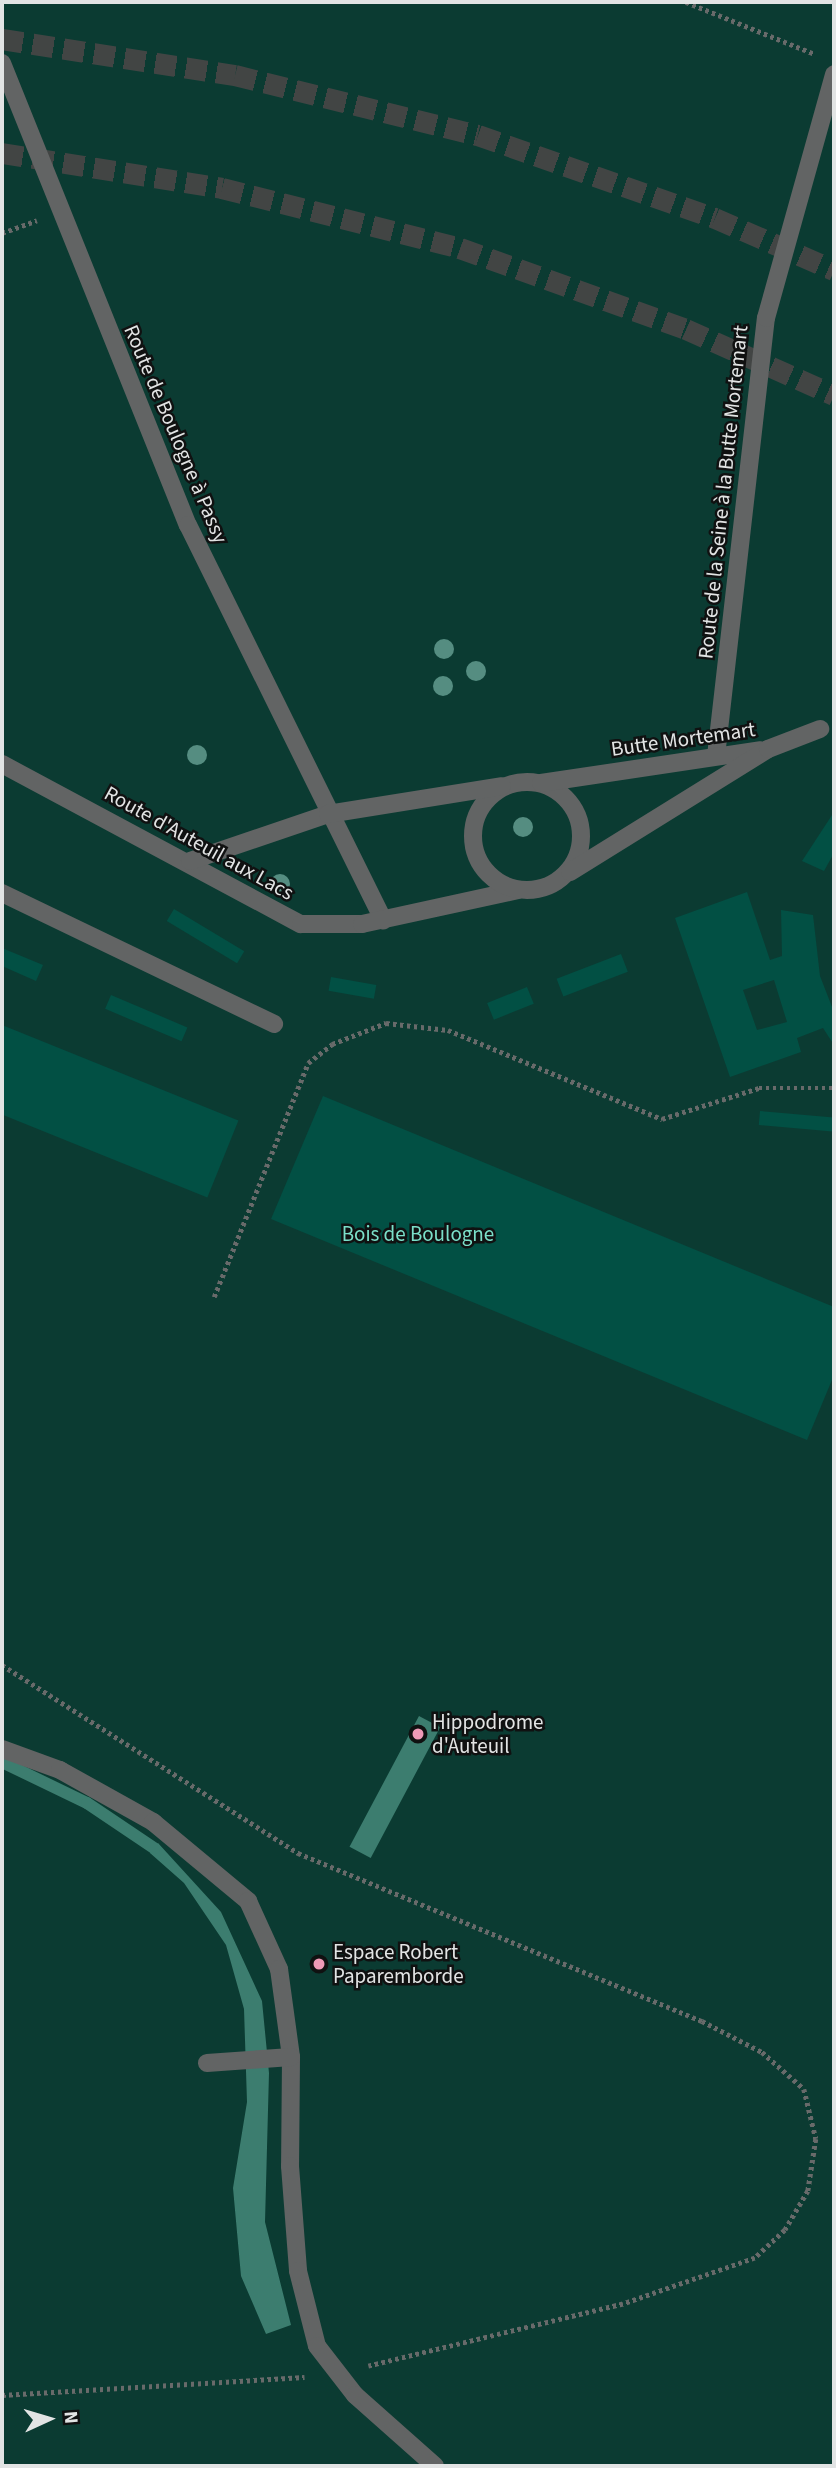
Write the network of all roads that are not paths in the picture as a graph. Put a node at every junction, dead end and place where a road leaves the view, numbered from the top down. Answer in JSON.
{"nodes":[{"id":1,"x":2,"y":63,"type":"edge"},
{"id":2,"x":834,"y":74,"type":"edge"},
{"id":3,"x":827,"y":726,"type":"edge"},
{"id":4,"x":768,"y":749,"type":"junction"},
{"id":5,"x":716,"y":756,"type":"junction"},
{"id":6,"x":2,"y":764,"type":"edge"},
{"id":7,"x":541,"y":783,"type":"junction"},
{"id":8,"x":506,"y":785,"type":"junction"},
{"id":9,"x":328,"y":814,"type":"junction"},
{"id":10,"x":190,"y":861,"type":"junction"},
{"id":11,"x":567,"y":874,"type":"junction"},
{"id":12,"x":518,"y":890,"type":"junction"},
{"id":13,"x":2,"y":893,"type":"edge"},
{"id":14,"x":383,"y":920,"type":"junction"},
{"id":15,"x":274,"y":1024,"type":"dead end"},
{"id":16,"x":2,"y":1749,"type":"edge"},
{"id":17,"x":291,"y":2057,"type":"junction"},
{"id":18,"x":207,"y":2063,"type":"dead end"},
{"id":19,"x":435,"y":2466,"type":"edge"}],
"edges":[{"from":1,"to":9,"type":"street","name":"Route de Boulogne à Passy"},
{"from":2,"to":5,"type":"street","name":"Route de la Seine à la Butte Mortemart"},
{"from":3,"to":4,"type":"street"},
{"from":4,"to":5,"type":"street","name":"Butte Mortemart"},
{"from":4,"to":11,"type":"street","name":"Butte Mortemart"},
{"from":5,"to":7,"type":"street","name":"Butte Mortemart"},
{"from":6,"to":10,"type":"street","name":"Route d'Auteuil aux Lacs"},
{"from":7,"to":8,"type":"street","name":"Butte Mortemart"},
{"from":7,"to":11,"type":"street"},
{"from":8,"to":9,"type":"street","name":"Butte Mortemart"},
{"from":8,"to":12,"type":"street"},
{"from":9,"to":10,"type":"street","name":"Butte Mortemart"},
{"from":9,"to":14,"type":"street"},
{"from":10,"to":14,"type":"street","name":"Route d'Auteuil aux Lacs"},
{"from":11,"to":12,"type":"street","name":"Butte Mortemart"},
{"from":12,"to":14,"type":"street","name":"Butte Mortemart"},
{"from":13,"to":15,"type":"street"},
{"from":16,"to":17,"type":"street"},
{"from":17,"to":18,"type":"street"},
{"from":17,"to":19,"type":"street"}]}
